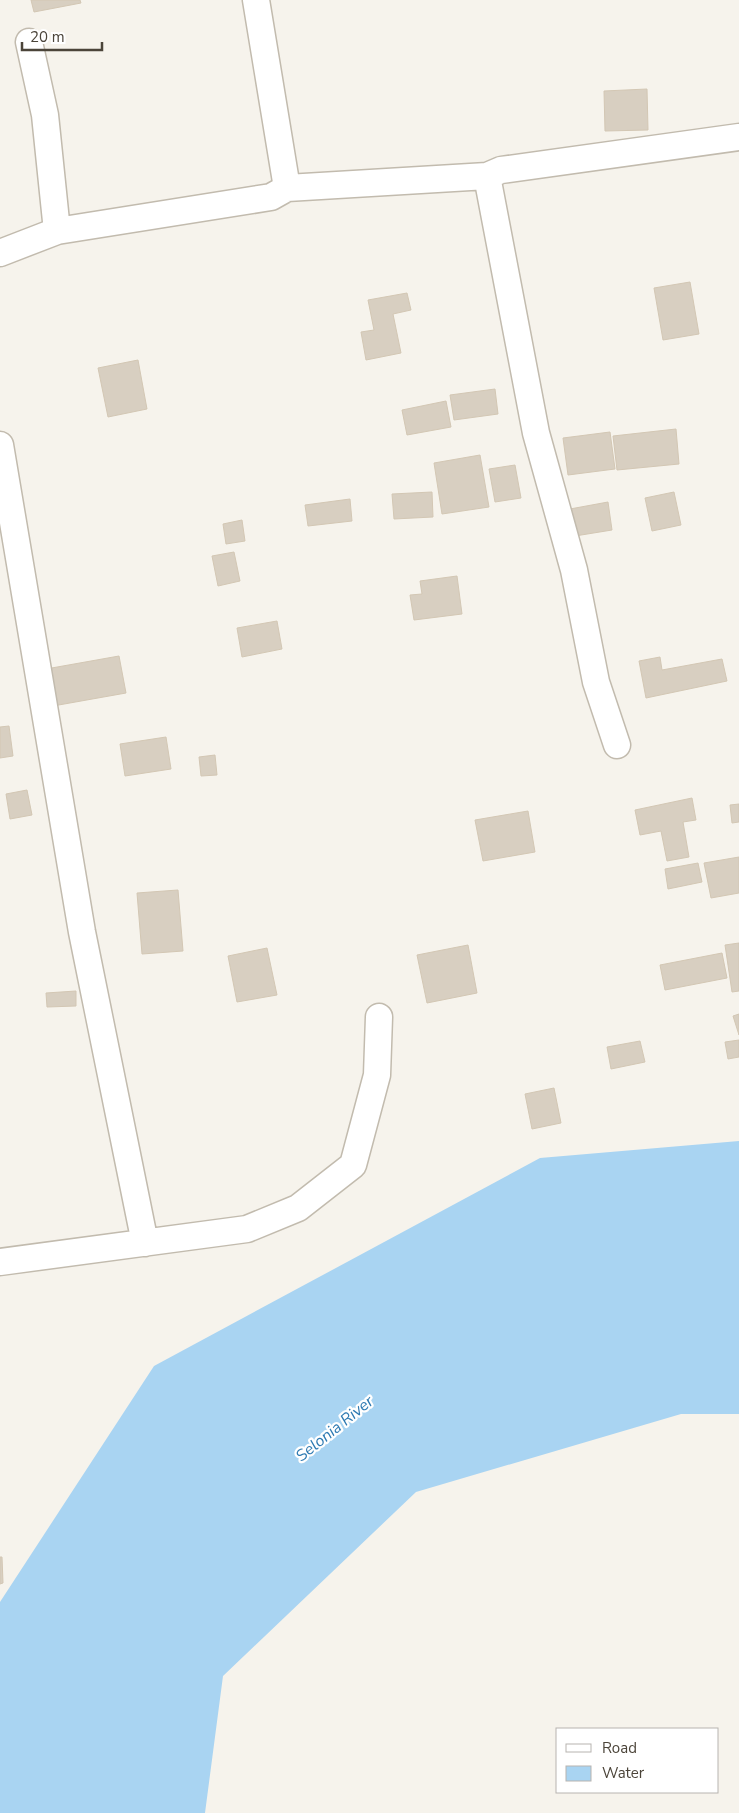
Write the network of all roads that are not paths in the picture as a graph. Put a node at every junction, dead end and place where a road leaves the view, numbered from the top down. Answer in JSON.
{"nodes":[{"id":1,"x":256,"y":0,"type":"edge"},
{"id":2,"x":29,"y":42,"type":"dead end"},
{"id":3,"x":739,"y":137,"type":"edge"},
{"id":4,"x":487,"y":176,"type":"junction"},
{"id":5,"x":287,"y":188,"type":"junction"},
{"id":6,"x":57,"y":231,"type":"junction"},
{"id":7,"x":0,"y":253,"type":"edge"},
{"id":8,"x":0,"y":445,"type":"edge"},
{"id":9,"x":617,"y":745,"type":"dead end"},
{"id":10,"x":379,"y":1017,"type":"dead end"},
{"id":11,"x":145,"y":1243,"type":"junction"},
{"id":12,"x":0,"y":1262,"type":"edge"}],
"edges":[{"from":1,"to":5,"type":"street"},
{"from":2,"to":6,"type":"street"},
{"from":3,"to":4,"type":"street"},
{"from":4,"to":5,"type":"street"},
{"from":4,"to":9,"type":"street"},
{"from":5,"to":6,"type":"street"},
{"from":6,"to":7,"type":"street"},
{"from":8,"to":11,"type":"street"},
{"from":10,"to":11,"type":"street"},
{"from":11,"to":12,"type":"street"}]}
